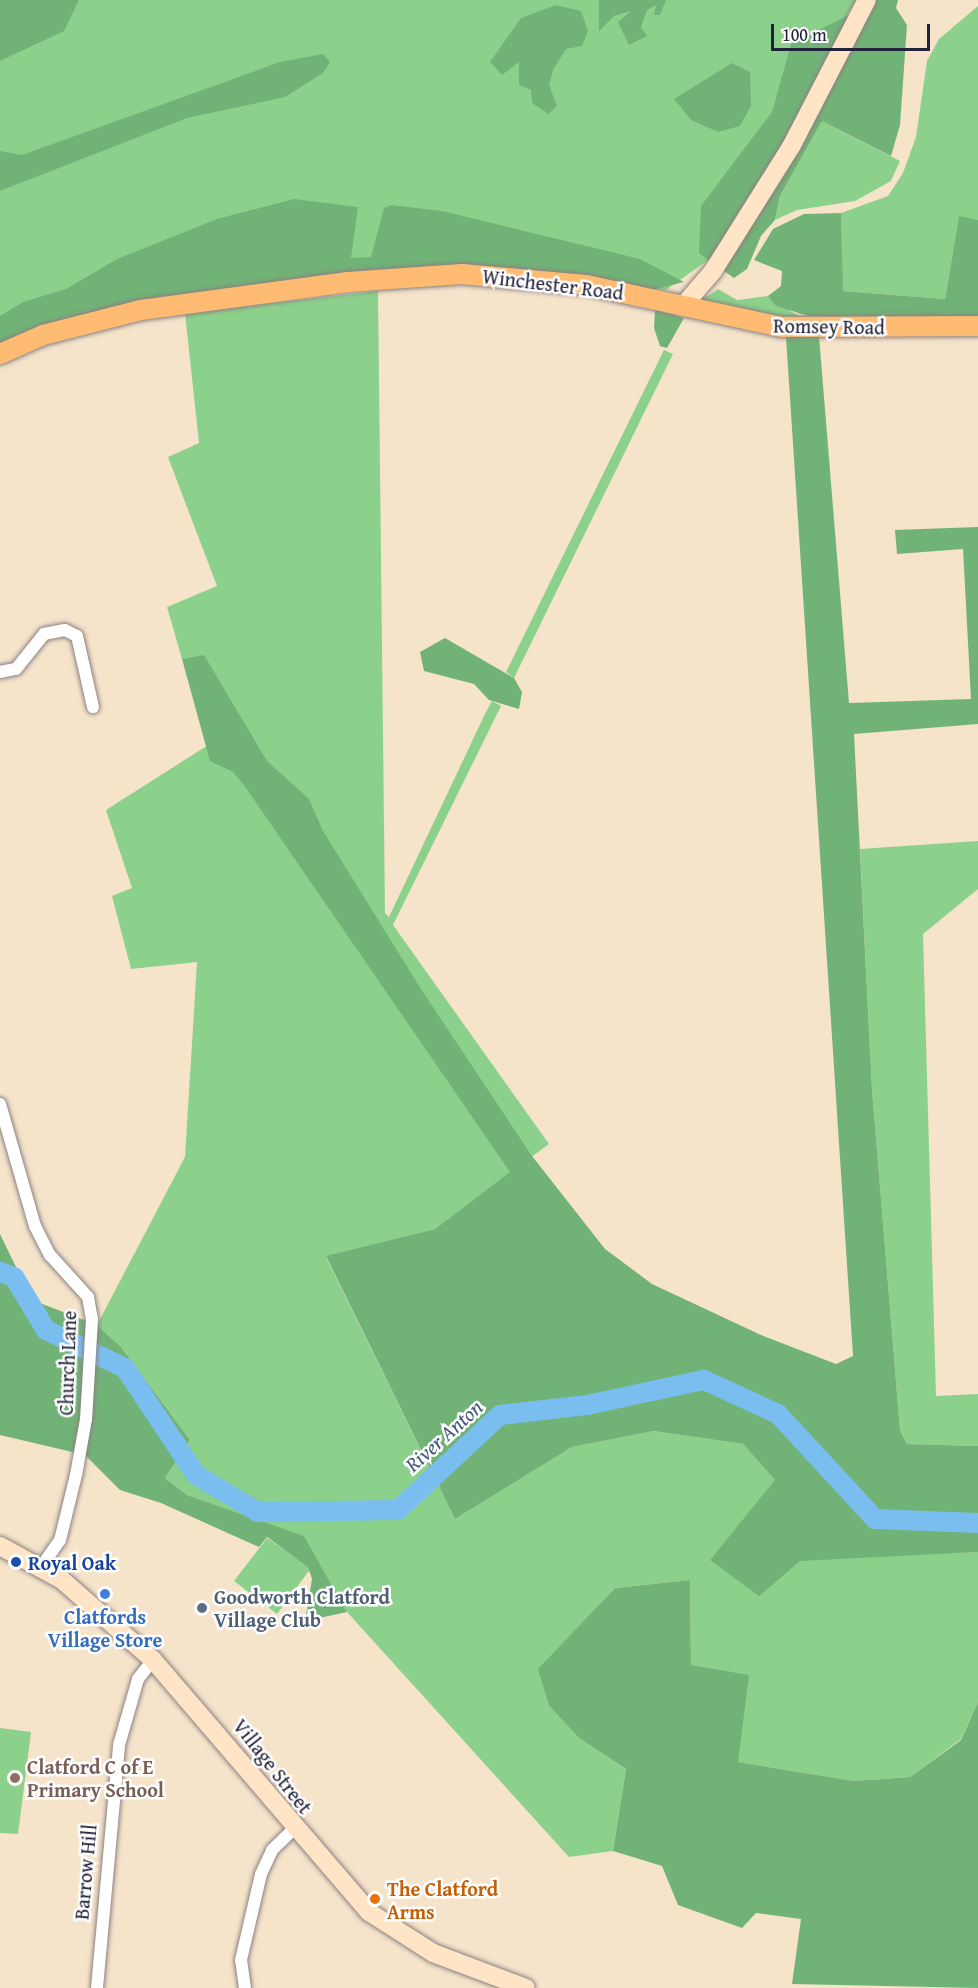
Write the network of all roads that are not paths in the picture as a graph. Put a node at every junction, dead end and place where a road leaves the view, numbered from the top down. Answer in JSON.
{"nodes":[{"id":1,"x":867,"y":0,"type":"edge"},
{"id":2,"x":682,"y":306,"type":"junction"},
{"id":3,"x":978,"y":326,"type":"edge"},
{"id":4,"x":0,"y":354,"type":"edge"},
{"id":5,"x":0,"y":672,"type":"edge"},
{"id":6,"x":93,"y":707,"type":"dead end"},
{"id":7,"x":0,"y":1104,"type":"edge"},
{"id":8,"x":0,"y":1546,"type":"edge"},
{"id":9,"x":41,"y":1567,"type":"junction"},
{"id":10,"x":153,"y":1660,"type":"junction"},
{"id":11,"x":294,"y":1830,"type":"junction"},
{"id":12,"x":503,"y":1985,"type":"edge"},
{"id":13,"x":98,"y":1988,"type":"edge"},
{"id":14,"x":245,"y":1988,"type":"edge"},
{"id":15,"x":526,"y":1988,"type":"edge"}],
"edges":[{"from":1,"to":2,"type":"street"},
{"from":2,"to":3,"type":"main road","name":"Romsey Road"},
{"from":2,"to":4,"type":"main road","name":"Winchester Road"},
{"from":5,"to":6,"type":"street"},
{"from":7,"to":9,"type":"street","name":"Church Lane"},
{"from":8,"to":9,"type":"street","name":"Village Street"},
{"from":9,"to":10,"type":"street","name":"Village Street"},
{"from":10,"to":11,"type":"street","name":"Village Street"},
{"from":10,"to":13,"type":"street","name":"Barrow Hill"},
{"from":11,"to":12,"type":"street","name":"Village Street"},
{"from":11,"to":14,"type":"street"},
{"from":12,"to":15,"type":"street","name":"Village Street"}]}
